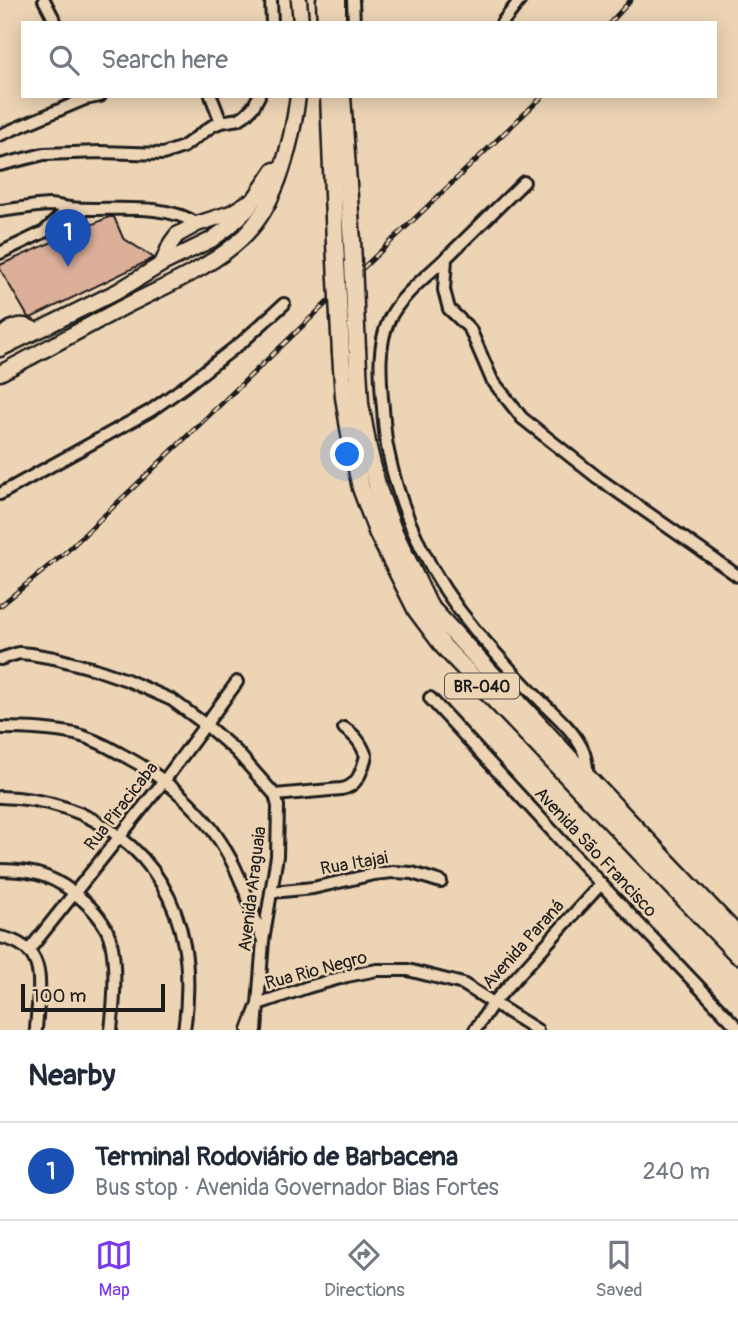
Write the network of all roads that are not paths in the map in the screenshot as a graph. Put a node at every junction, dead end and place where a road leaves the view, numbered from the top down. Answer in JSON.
{"nodes":[{"id":1,"x":44,"y":0,"type":"edge"},
{"id":2,"x":271,"y":0,"type":"edge"},
{"id":3,"x":299,"y":0,"type":"edge"},
{"id":4,"x":326,"y":0,"type":"edge"},
{"id":5,"x":337,"y":0,"type":"edge"},
{"id":6,"x":354,"y":0,"type":"edge"},
{"id":7,"x":520,"y":0,"type":"edge"},
{"id":8,"x":55,"y":21,"type":"edge"},
{"id":9,"x":272,"y":21,"type":"edge"},
{"id":10,"x":301,"y":21,"type":"edge"},
{"id":11,"x":326,"y":21,"type":"edge"},
{"id":12,"x":337,"y":21,"type":"edge"},
{"id":13,"x":354,"y":21,"type":"edge"},
{"id":14,"x":504,"y":21,"type":"edge"},
{"id":15,"x":83,"y":98,"type":"edge"},
{"id":16,"x":212,"y":98,"type":"edge"},
{"id":17,"x":258,"y":98,"type":"edge"},
{"id":18,"x":298,"y":98,"type":"edge"},
{"id":19,"x":329,"y":98,"type":"edge"},
{"id":20,"x":342,"y":98,"type":"edge"},
{"id":21,"x":221,"y":122,"type":"junction"},
{"id":22,"x":293,"y":131,"type":"junction"},
{"id":23,"x":0,"y":135,"type":"edge"},
{"id":24,"x":0,"y":165,"type":"edge"},
{"id":25,"x":524,"y":182,"type":"dead end"},
{"id":26,"x":257,"y":197,"type":"junction"},
{"id":27,"x":69,"y":208,"type":"junction"},
{"id":28,"x":0,"y":211,"type":"edge"},
{"id":29,"x":197,"y":225,"type":"junction"},
{"id":30,"x":211,"y":240,"type":"junction"},
{"id":31,"x":0,"y":253,"type":"edge"},
{"id":32,"x":446,"y":258,"type":"junction"},
{"id":33,"x":162,"y":264,"type":"junction"},
{"id":34,"x":206,"y":264,"type":"junction"},
{"id":35,"x":284,"y":303,"type":"dead end"},
{"id":36,"x":35,"y":331,"type":"junction"},
{"id":37,"x":0,"y":339,"type":"edge"},
{"id":38,"x":0,"y":349,"type":"edge"},
{"id":39,"x":349,"y":351,"type":"junction"},
{"id":40,"x":0,"y":355,"type":"edge"},
{"id":41,"x":18,"y":365,"type":"junction"},
{"id":42,"x":0,"y":373,"type":"edge"},
{"id":43,"x":0,"y":494,"type":"edge"},
{"id":44,"x":738,"y":576,"type":"edge"},
{"id":45,"x":0,"y":659,"type":"edge"},
{"id":46,"x":237,"y":682,"type":"dead end"},
{"id":47,"x":430,"y":698,"type":"dead end"},
{"id":48,"x":206,"y":725,"type":"junction"},
{"id":49,"x":0,"y":728,"type":"edge"},
{"id":50,"x":344,"y":728,"type":"dead end"},
{"id":51,"x":588,"y":778,"type":"junction"},
{"id":52,"x":164,"y":781,"type":"junction"},
{"id":53,"x":275,"y":795,"type":"junction"},
{"id":54,"x":0,"y":797,"type":"edge"},
{"id":55,"x":121,"y":836,"type":"junction"},
{"id":56,"x":0,"y":870,"type":"edge"},
{"id":57,"x":442,"y":881,"type":"dead end"},
{"id":58,"x":601,"y":884,"type":"junction"},
{"id":59,"x":272,"y":892,"type":"junction"},
{"id":60,"x":75,"y":893,"type":"junction"},
{"id":61,"x":738,"y":936,"type":"edge"},
{"id":62,"x":0,"y":937,"type":"edge"},
{"id":63,"x":263,"y":941,"type":"junction"},
{"id":64,"x":29,"y":950,"type":"junction"},
{"id":65,"x":738,"y":955,"type":"edge"},
{"id":66,"x":493,"y":1003,"type":"junction"},
{"id":67,"x":258,"y":1004,"type":"junction"},
{"id":68,"x":738,"y":1028,"type":"edge"},
{"id":69,"x":36,"y":1030,"type":"edge"},
{"id":70,"x":111,"y":1030,"type":"edge"},
{"id":71,"x":184,"y":1030,"type":"edge"},
{"id":72,"x":248,"y":1030,"type":"edge"},
{"id":73,"x":256,"y":1030,"type":"edge"},
{"id":74,"x":475,"y":1030,"type":"edge"},
{"id":75,"x":537,"y":1030,"type":"edge"}],
"edges":[{"from":1,"to":8,"type":"street"},
{"from":2,"to":9,"type":"street"},
{"from":3,"to":10,"type":"main road"},
{"from":4,"to":11,"type":"highway"},
{"from":5,"to":12,"type":"highway"},
{"from":6,"to":13,"type":"street"},
{"from":7,"to":14,"type":"street"},
{"from":15,"to":23,"type":"street"},
{"from":16,"to":21,"type":"street"},
{"from":17,"to":21,"type":"street"},
{"from":18,"to":22,"type":"main road"},
{"from":19,"to":39,"type":"highway","number":"BR-040","bridge":true},
{"from":20,"to":39,"type":"highway","number":"BR-040","bridge":true},
{"from":21,"to":24,"type":"street"},
{"from":22,"to":26,"type":"main road"},
{"from":22,"to":34,"type":"main road"},
{"from":25,"to":32,"type":"street"},
{"from":26,"to":29,"type":"main road"},
{"from":26,"to":30,"type":"main road"},
{"from":27,"to":28,"type":"street"},
{"from":27,"to":29,"type":"street"},
{"from":27,"to":31,"type":"street"},
{"from":29,"to":30,"type":"main road"},
{"from":29,"to":33,"type":"main road"},
{"from":30,"to":33,"type":"main road"},
{"from":30,"to":34,"type":"main road"},
{"from":32,"to":44,"type":"street"},
{"from":32,"to":51,"type":"street"},
{"from":33,"to":36,"type":"main road"},
{"from":34,"to":41,"type":"main road"},
{"from":35,"to":43,"type":"street"},
{"from":36,"to":37,"type":"main road"},
{"from":36,"to":38,"type":"main road"},
{"from":39,"to":51,"type":"highway","number":"BR-040"},
{"from":39,"to":65,"type":"highway","number":"BR-040"},
{"from":40,"to":41,"type":"main road"},
{"from":41,"to":42,"type":"main road"},
{"from":45,"to":48,"type":"street"},
{"from":46,"to":48,"type":"street","name":"Rua Piracicaba"},
{"from":47,"to":58,"type":"street","name":"Avenida São Francisco"},
{"from":48,"to":52,"type":"street","name":"Rua Piracicaba"},
{"from":48,"to":53,"type":"street"},
{"from":49,"to":52,"type":"street"},
{"from":50,"to":53,"type":"street"},
{"from":51,"to":61,"type":"highway","number":"BR-040"},
{"from":52,"to":55,"type":"street","name":"Rua Piracicaba"},
{"from":52,"to":63,"type":"street"},
{"from":53,"to":59,"type":"street","name":"Avenida Araguaia"},
{"from":54,"to":55,"type":"street"},
{"from":55,"to":60,"type":"street","name":"Rua Piracicaba"},
{"from":55,"to":71,"type":"street"},
{"from":56,"to":60,"type":"street"},
{"from":57,"to":59,"type":"street","name":"Rua Itajai"},
{"from":58,"to":66,"type":"street","name":"Avenida Paraná"},
{"from":58,"to":68,"type":"street","name":"Avenida São Francisco"},
{"from":59,"to":63,"type":"street","name":"Avenida Araguaia"},
{"from":60,"to":64,"type":"street","name":"Rua Piracicaba"},
{"from":60,"to":70,"type":"street"},
{"from":62,"to":64,"type":"street"},
{"from":63,"to":67,"type":"street","name":"Avenida Araguaia"},
{"from":64,"to":69,"type":"street"},
{"from":66,"to":67,"type":"street","name":"Rua Rio Negro"},
{"from":66,"to":74,"type":"street","name":"Avenida Paraná"},
{"from":66,"to":75,"type":"street","name":"Rua Rio Negro"},
{"from":67,"to":72,"type":"street"},
{"from":67,"to":73,"type":"street","name":"Avenida Araguaia"}]}
